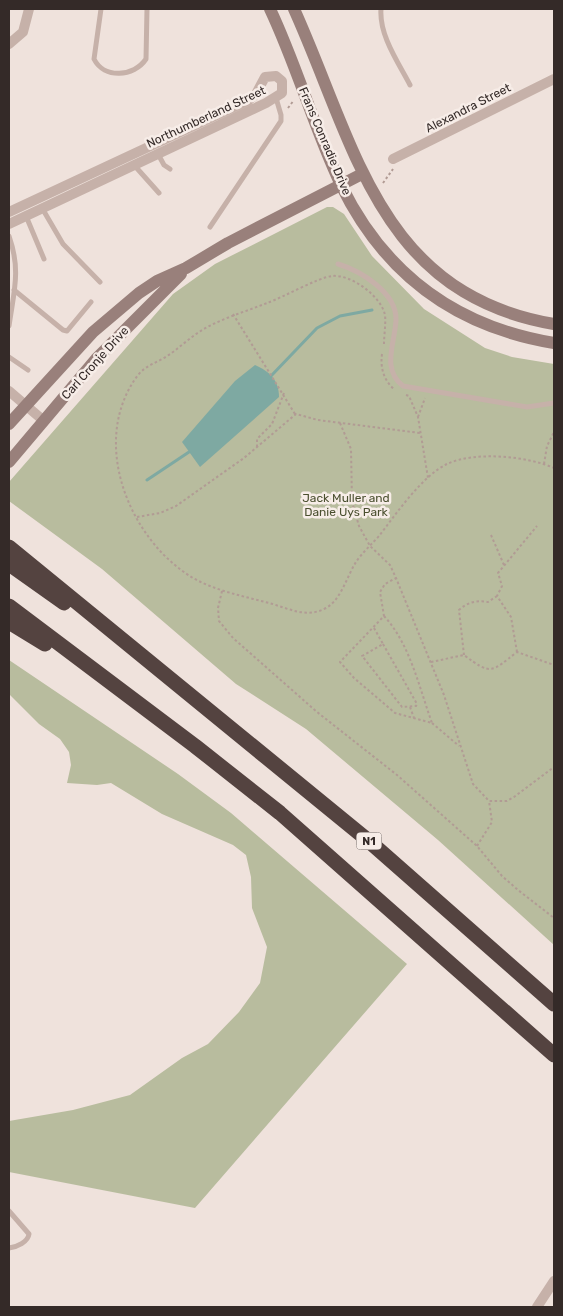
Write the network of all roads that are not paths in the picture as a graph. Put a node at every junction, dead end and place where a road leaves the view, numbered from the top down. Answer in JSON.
{"nodes":[{"id":1,"x":30,"y":9,"type":"edge"},
{"id":2,"x":101,"y":9,"type":"edge"},
{"id":3,"x":147,"y":9,"type":"edge"},
{"id":4,"x":270,"y":9,"type":"edge"},
{"id":5,"x":294,"y":9,"type":"edge"},
{"id":6,"x":381,"y":9,"type":"edge"},
{"id":7,"x":9,"y":44,"type":"edge"},
{"id":8,"x":554,"y":79,"type":"edge"},
{"id":9,"x":410,"y":85,"type":"dead end"},
{"id":10,"x":276,"y":98,"type":"junction"},
{"id":11,"x":158,"y":154,"type":"junction"},
{"id":12,"x":393,"y":159,"type":"road end"},
{"id":13,"x":134,"y":165,"type":"junction"},
{"id":14,"x":170,"y":170,"type":"dead end"},
{"id":15,"x":362,"y":174,"type":"junction"},
{"id":16,"x":341,"y":185,"type":"junction"},
{"id":17,"x":159,"y":193,"type":"dead end"},
{"id":18,"x":41,"y":208,"type":"junction"},
{"id":19,"x":9,"y":212,"type":"edge"},
{"id":20,"x":26,"y":216,"type":"junction"},
{"id":21,"x":9,"y":224,"type":"edge"},
{"id":22,"x":210,"y":227,"type":"dead end"},
{"id":23,"x":9,"y":236,"type":"edge"},
{"id":24,"x":44,"y":259,"type":"dead end"},
{"id":25,"x":338,"y":264,"type":"dead end"},
{"id":26,"x":186,"y":268,"type":"junction"},
{"id":27,"x":100,"y":282,"type":"dead end"},
{"id":28,"x":14,"y":290,"type":"junction"},
{"id":29,"x":91,"y":302,"type":"dead end"},
{"id":30,"x":554,"y":324,"type":"edge"},
{"id":31,"x":9,"y":326,"type":"edge"},
{"id":32,"x":554,"y":343,"type":"edge"},
{"id":33,"x":9,"y":357,"type":"edge"},
{"id":34,"x":28,"y":370,"type":"dead end"},
{"id":35,"x":9,"y":391,"type":"edge"},
{"id":36,"x":554,"y":403,"type":"edge"},
{"id":37,"x":26,"y":406,"type":"junction"},
{"id":38,"x":44,"y":421,"type":"junction"},
{"id":39,"x":9,"y":424,"type":"edge"},
{"id":40,"x":9,"y":462,"type":"edge"},
{"id":41,"x":9,"y":547,"type":"edge"},
{"id":42,"x":9,"y":564,"type":"edge"},
{"id":43,"x":9,"y":606,"type":"edge"},
{"id":44,"x":9,"y":622,"type":"edge"},
{"id":45,"x":109,"y":680,"type":"junction"},
{"id":46,"x":180,"y":688,"type":"junction"},
{"id":47,"x":554,"y":1004,"type":"edge"},
{"id":48,"x":554,"y":1055,"type":"edge"},
{"id":49,"x":9,"y":1211,"type":"edge"},
{"id":50,"x":9,"y":1248,"type":"edge"},
{"id":51,"x":554,"y":1281,"type":"edge"},
{"id":52,"x":538,"y":1307,"type":"edge"}],
"edges":[{"from":1,"to":7,"type":"street"},
{"from":2,"to":3,"type":"lane"},
{"from":4,"to":16,"type":"main road","name":"Frans Conradie Drive"},
{"from":5,"to":15,"type":"main road","name":"Frans Conradie Drive"},
{"from":6,"to":9,"type":"lane"},
{"from":8,"to":12,"type":"street","name":"Alexandra Street"},
{"from":10,"to":11,"type":"street","name":"Northumberland Street"},
{"from":10,"to":19,"type":"street","name":"Northumberland Street"},
{"from":10,"to":22,"type":"lane"},
{"from":11,"to":13,"type":"street","name":"Northumberland Street"},
{"from":11,"to":14,"type":"lane"},
{"from":13,"to":17,"type":"lane"},
{"from":13,"to":18,"type":"street","name":"Northumberland Street"},
{"from":15,"to":16,"type":"main road","name":"Carl Cronje Drive"},
{"from":15,"to":30,"type":"main road","name":"Frans Conradie Drive"},
{"from":16,"to":26,"type":"main road","name":"Carl Cronje Drive"},
{"from":16,"to":32,"type":"main road","name":"Frans Conradie Drive"},
{"from":18,"to":20,"type":"street","name":"Northumberland Street"},
{"from":18,"to":27,"type":"lane"},
{"from":20,"to":21,"type":"street","name":"Northumberland Street"},
{"from":20,"to":24,"type":"lane"},
{"from":23,"to":28,"type":"lane"},
{"from":25,"to":36,"type":"lane"},
{"from":26,"to":37,"type":"main road","name":"Carl Cronje Drive"},
{"from":26,"to":38,"type":"main road","name":"Carl Cronje Drive"},
{"from":28,"to":29,"type":"lane"},
{"from":28,"to":31,"type":"lane"},
{"from":33,"to":34,"type":"lane"},
{"from":35,"to":37,"type":"street"},
{"from":37,"to":38,"type":"street"},
{"from":37,"to":39,"type":"main road","name":"Carl Cronje Drive"},
{"from":38,"to":40,"type":"main road","name":"Carl Cronje Drive"},
{"from":41,"to":46,"type":"highway"},
{"from":42,"to":46,"type":"highway","number":"N1"},
{"from":43,"to":45,"type":"highway"},
{"from":44,"to":45,"type":"highway"},
{"from":45,"to":48,"type":"highway"},
{"from":46,"to":47,"type":"highway","number":"N1"},
{"from":49,"to":50,"type":"lane"},
{"from":51,"to":52,"type":"street"}]}
